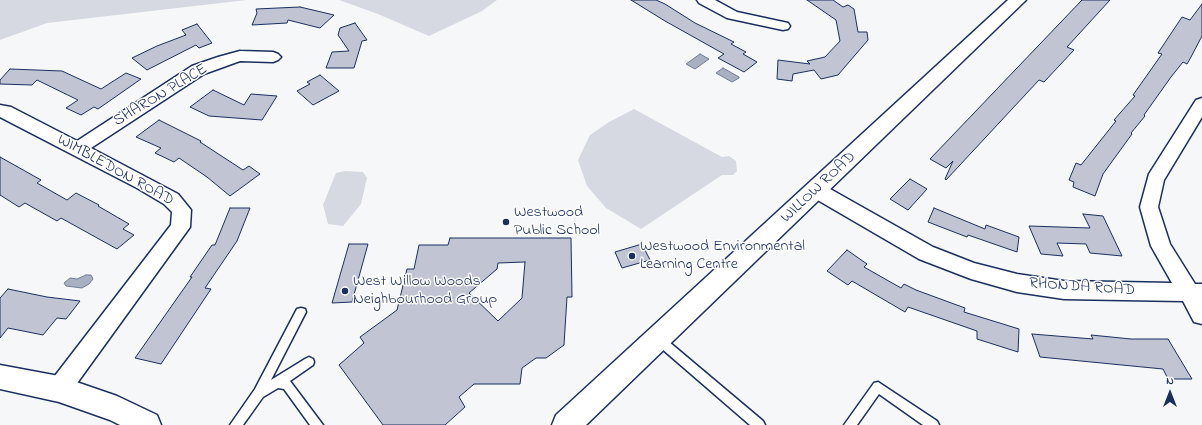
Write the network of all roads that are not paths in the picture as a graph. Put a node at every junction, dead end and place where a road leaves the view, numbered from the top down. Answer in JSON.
{"nodes":[{"id":1,"x":704,"y":0,"type":"edge"},
{"id":2,"x":1018,"y":0,"type":"edge"},
{"id":3,"x":783,"y":26,"type":"dead end"},
{"id":4,"x":273,"y":57,"type":"dead end"},
{"id":5,"x":1202,"y":104,"type":"edge"},
{"id":6,"x":0,"y":111,"type":"edge"},
{"id":7,"x":77,"y":149,"type":"junction"},
{"id":8,"x":816,"y":190,"type":"junction"},
{"id":9,"x":1195,"y":292,"type":"edge"},
{"id":10,"x":301,"y":312,"type":"dead end"},
{"id":11,"x":1202,"y":315,"type":"edge"},
{"id":12,"x":658,"y":339,"type":"junction"},
{"id":13,"x":308,"y":362,"type":"dead end"},
{"id":14,"x":0,"y":377,"type":"edge"},
{"id":15,"x":277,"y":384,"type":"junction"},
{"id":16,"x":59,"y":389,"type":"junction"},
{"id":17,"x":259,"y":393,"type":"junction"},
{"id":18,"x":147,"y":425,"type":"edge"},
{"id":19,"x":236,"y":425,"type":"edge"},
{"id":20,"x":317,"y":425,"type":"edge"},
{"id":21,"x":566,"y":425,"type":"edge"},
{"id":22,"x":759,"y":425,"type":"edge"},
{"id":23,"x":850,"y":425,"type":"edge"},
{"id":24,"x":933,"y":425,"type":"edge"}],
"edges":[{"from":1,"to":3,"type":"street"},
{"from":2,"to":8,"type":"main road","name":"WILLOW ROAD"},
{"from":4,"to":7,"type":"street","name":"SHARON PLACE"},
{"from":5,"to":9,"type":"street"},
{"from":6,"to":7,"type":"street","name":"WIMBLEDON ROAD"},
{"from":7,"to":16,"type":"street","name":"WIMBLEDON ROAD"},
{"from":8,"to":9,"type":"street","name":"RHONDA ROAD"},
{"from":8,"to":12,"type":"main road","name":"WILLOW ROAD"},
{"from":9,"to":11,"type":"street"},
{"from":10,"to":17,"type":"lane"},
{"from":12,"to":21,"type":"main road","name":"WILLOW ROAD"},
{"from":12,"to":22,"type":"lane"},
{"from":13,"to":15,"type":"lane"},
{"from":14,"to":16,"type":"main road"},
{"from":15,"to":17,"type":"lane"},
{"from":15,"to":20,"type":"lane"},
{"from":16,"to":18,"type":"main road"},
{"from":17,"to":19,"type":"lane"},
{"from":23,"to":24,"type":"lane"}]}
